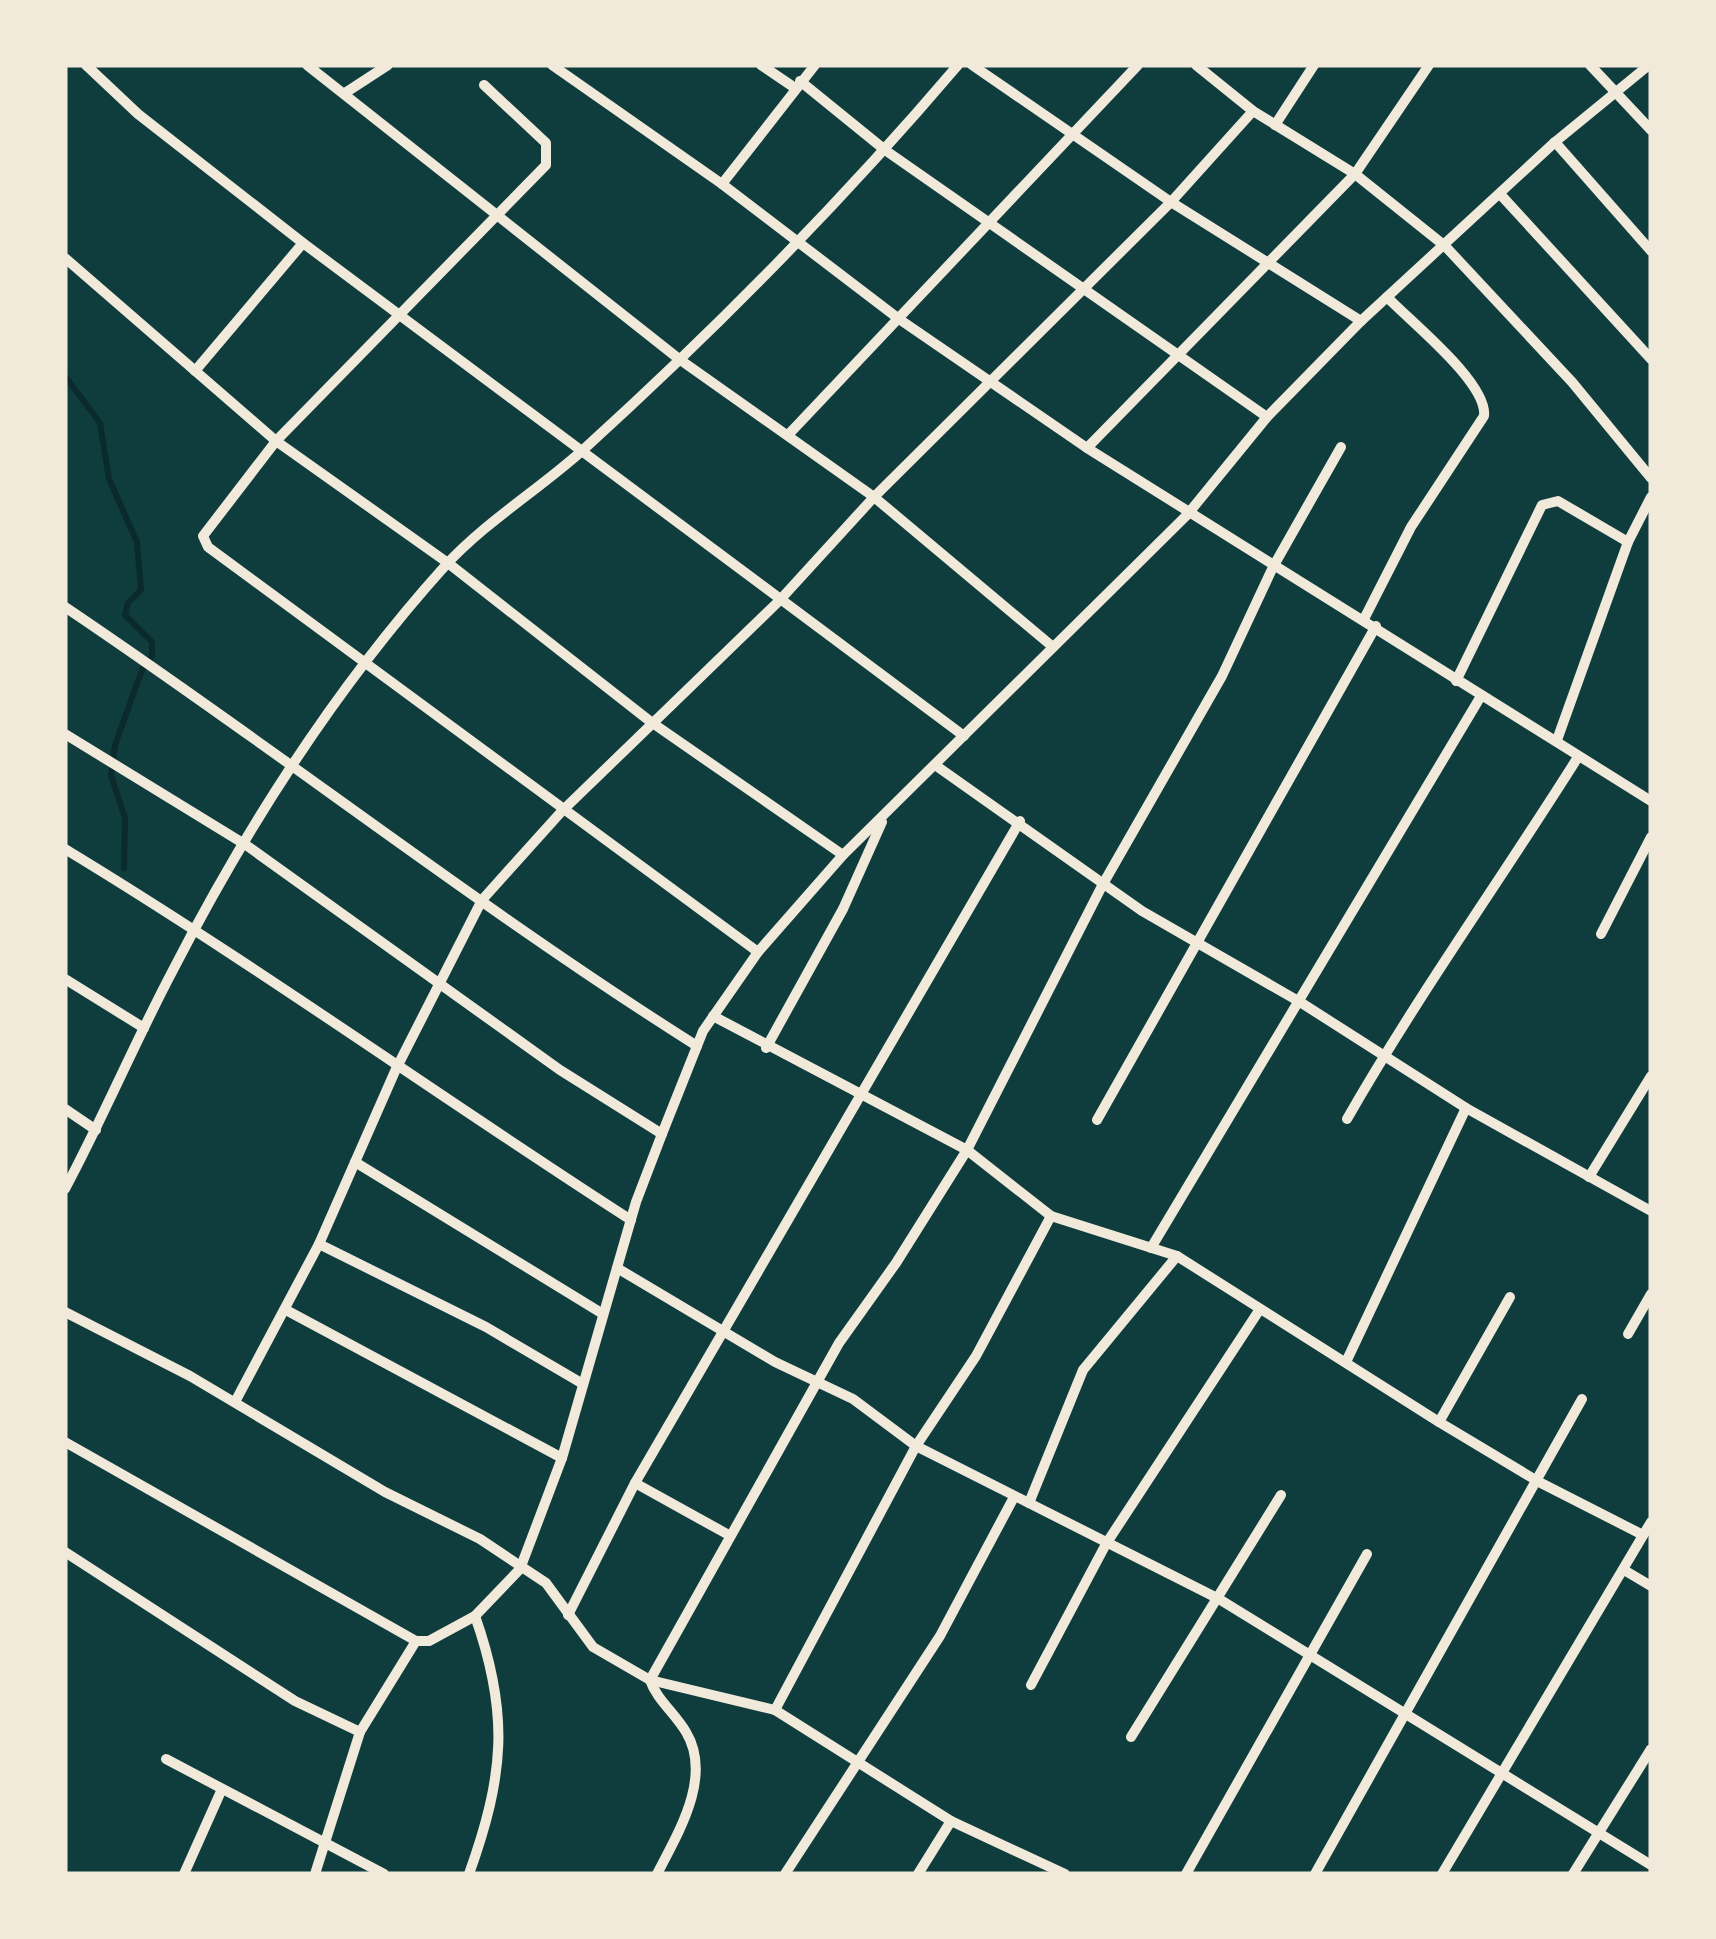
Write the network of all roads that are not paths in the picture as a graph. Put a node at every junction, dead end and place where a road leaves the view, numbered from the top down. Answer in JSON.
{"nodes":[{"id":1,"x":86,"y":65,"type":"edge"},
{"id":2,"x":308,"y":65,"type":"edge"},
{"id":3,"x":388,"y":65,"type":"edge"},
{"id":4,"x":552,"y":65,"type":"edge"},
{"id":5,"x":760,"y":65,"type":"edge"},
{"id":6,"x":815,"y":65,"type":"edge"},
{"id":7,"x":958,"y":65,"type":"edge"},
{"id":8,"x":972,"y":65,"type":"edge"},
{"id":9,"x":1138,"y":65,"type":"edge"},
{"id":10,"x":1196,"y":65,"type":"edge"},
{"id":11,"x":1314,"y":65,"type":"edge"},
{"id":12,"x":1429,"y":65,"type":"edge"},
{"id":13,"x":1590,"y":65,"type":"edge"},
{"id":14,"x":1649,"y":65,"type":"edge"},
{"id":15,"x":484,"y":84,"type":"dead end"},
{"id":16,"x":798,"y":85,"type":"junction"},
{"id":17,"x":1618,"y":91,"type":"junction"},
{"id":18,"x":344,"y":93,"type":"junction"},
{"id":19,"x":1253,"y":111,"type":"junction"},
{"id":20,"x":1276,"y":125,"type":"junction"},
{"id":21,"x":1651,"y":130,"type":"edge"},
{"id":22,"x":1073,"y":134,"type":"junction"},
{"id":23,"x":1555,"y":142,"type":"junction"},
{"id":24,"x":886,"y":150,"type":"junction"},
{"id":25,"x":1355,"y":174,"type":"junction"},
{"id":26,"x":722,"y":184,"type":"junction"},
{"id":27,"x":1500,"y":194,"type":"junction"},
{"id":28,"x":1171,"y":202,"type":"junction"},
{"id":29,"x":497,"y":218,"type":"junction"},
{"id":30,"x":988,"y":223,"type":"junction"},
{"id":31,"x":794,"y":240,"type":"junction"},
{"id":32,"x":303,"y":243,"type":"junction"},
{"id":33,"x":1446,"y":246,"type":"junction"},
{"id":34,"x":1651,"y":250,"type":"edge"},
{"id":35,"x":65,"y":258,"type":"edge"},
{"id":36,"x":1270,"y":261,"type":"junction"},
{"id":37,"x":1084,"y":288,"type":"junction"},
{"id":38,"x":1387,"y":297,"type":"junction"},
{"id":39,"x":401,"y":315,"type":"junction"},
{"id":40,"x":900,"y":319,"type":"junction"},
{"id":41,"x":1361,"y":321,"type":"junction"},
{"id":42,"x":1180,"y":354,"type":"junction"},
{"id":43,"x":679,"y":359,"type":"junction"},
{"id":44,"x":1651,"y":360,"type":"edge"},
{"id":45,"x":195,"y":371,"type":"junction"},
{"id":46,"x":992,"y":381,"type":"junction"},
{"id":47,"x":1267,"y":418,"type":"junction"},
{"id":48,"x":788,"y":436,"type":"junction"},
{"id":49,"x":276,"y":441,"type":"junction"},
{"id":50,"x":1342,"y":447,"type":"dead end"},
{"id":51,"x":1087,"y":448,"type":"junction"},
{"id":52,"x":582,"y":452,"type":"junction"},
{"id":53,"x":1651,"y":478,"type":"edge"},
{"id":54,"x":874,"y":498,"type":"junction"},
{"id":55,"x":1651,"y":498,"type":"edge"},
{"id":56,"x":1187,"y":515,"type":"junction"},
{"id":57,"x":1628,"y":542,"type":"junction"},
{"id":58,"x":448,"y":563,"type":"junction"},
{"id":59,"x":1273,"y":567,"type":"junction"},
{"id":60,"x":779,"y":601,"type":"junction"},
{"id":61,"x":65,"y":607,"type":"edge"},
{"id":62,"x":1364,"y":620,"type":"junction"},
{"id":63,"x":1376,"y":626,"type":"junction"},
{"id":64,"x":1053,"y":646,"type":"junction"},
{"id":65,"x":364,"y":664,"type":"junction"},
{"id":66,"x":1456,"y":680,"type":"junction"},
{"id":67,"x":1481,"y":696,"type":"junction"},
{"id":68,"x":651,"y":722,"type":"junction"},
{"id":69,"x":65,"y":734,"type":"edge"},
{"id":70,"x":964,"y":736,"type":"junction"},
{"id":71,"x":1557,"y":740,"type":"junction"},
{"id":72,"x":1578,"y":756,"type":"junction"},
{"id":73,"x":292,"y":763,"type":"junction"},
{"id":74,"x":935,"y":765,"type":"junction"},
{"id":75,"x":1650,"y":797,"type":"edge"},
{"id":76,"x":562,"y":811,"type":"junction"},
{"id":77,"x":884,"y":819,"type":"junction"},
{"id":78,"x":1020,"y":820,"type":"junction"},
{"id":79,"x":1651,"y":836,"type":"edge"},
{"id":80,"x":246,"y":846,"type":"junction"},
{"id":81,"x":65,"y":849,"type":"edge"},
{"id":82,"x":843,"y":855,"type":"junction"},
{"id":83,"x":1103,"y":884,"type":"junction"},
{"id":84,"x":482,"y":900,"type":"junction"},
{"id":85,"x":196,"y":929,"type":"junction"},
{"id":86,"x":1602,"y":934,"type":"dead end"},
{"id":87,"x":1196,"y":944,"type":"junction"},
{"id":88,"x":758,"y":952,"type":"junction"},
{"id":89,"x":65,"y":979,"type":"edge"},
{"id":90,"x":437,"y":983,"type":"junction"},
{"id":91,"x":1300,"y":1002,"type":"junction"},
{"id":92,"x":713,"y":1016,"type":"junction"},
{"id":93,"x":144,"y":1028,"type":"junction"},
{"id":94,"x":697,"y":1046,"type":"junction"},
{"id":95,"x":766,"y":1048,"type":"junction"},
{"id":96,"x":1384,"y":1054,"type":"junction"},
{"id":97,"x":396,"y":1068,"type":"junction"},
{"id":98,"x":1651,"y":1076,"type":"edge"},
{"id":99,"x":863,"y":1095,"type":"junction"},
{"id":100,"x":1466,"y":1108,"type":"junction"},
{"id":101,"x":65,"y":1109,"type":"edge"},
{"id":102,"x":1347,"y":1119,"type":"dead end"},
{"id":103,"x":1097,"y":1120,"type":"dead end"},
{"id":104,"x":96,"y":1130,"type":"junction"},
{"id":105,"x":662,"y":1134,"type":"junction"},
{"id":106,"x":967,"y":1150,"type":"junction"},
{"id":107,"x":355,"y":1162,"type":"junction"},
{"id":108,"x":1590,"y":1177,"type":"junction"},
{"id":109,"x":65,"y":1189,"type":"edge"},
{"id":110,"x":1651,"y":1211,"type":"edge"},
{"id":111,"x":1051,"y":1216,"type":"junction"},
{"id":112,"x":631,"y":1220,"type":"junction"},
{"id":113,"x":319,"y":1244,"type":"junction"},
{"id":114,"x":1150,"y":1248,"type":"junction"},
{"id":115,"x":1176,"y":1256,"type":"junction"},
{"id":116,"x":616,"y":1268,"type":"junction"},
{"id":117,"x":1651,"y":1294,"type":"edge"},
{"id":118,"x":1510,"y":1297,"type":"dead end"},
{"id":119,"x":1260,"y":1309,"type":"junction"},
{"id":120,"x":286,"y":1310,"type":"junction"},
{"id":121,"x":65,"y":1312,"type":"edge"},
{"id":122,"x":603,"y":1314,"type":"junction"},
{"id":123,"x":725,"y":1333,"type":"junction"},
{"id":124,"x":1628,"y":1334,"type":"dead end"},
{"id":125,"x":1346,"y":1362,"type":"junction"},
{"id":126,"x":583,"y":1384,"type":"junction"},
{"id":127,"x":815,"y":1384,"type":"junction"},
{"id":128,"x":1582,"y":1399,"type":"dead end"},
{"id":129,"x":235,"y":1402,"type":"junction"},
{"id":130,"x":1439,"y":1422,"type":"junction"},
{"id":131,"x":65,"y":1442,"type":"edge"},
{"id":132,"x":916,"y":1446,"type":"junction"},
{"id":133,"x":562,"y":1458,"type":"junction"},
{"id":134,"x":1539,"y":1482,"type":"junction"},
{"id":135,"x":635,"y":1483,"type":"junction"},
{"id":136,"x":1281,"y":1495,"type":"dead end"},
{"id":137,"x":1014,"y":1498,"type":"junction"},
{"id":138,"x":1030,"y":1502,"type":"junction"},
{"id":139,"x":1651,"y":1522,"type":"edge"},
{"id":140,"x":727,"y":1534,"type":"junction"},
{"id":141,"x":1643,"y":1535,"type":"junction"},
{"id":142,"x":1106,"y":1544,"type":"junction"},
{"id":143,"x":65,"y":1552,"type":"edge"},
{"id":144,"x":1367,"y":1554,"type":"dead end"},
{"id":145,"x":520,"y":1569,"type":"junction"},
{"id":146,"x":1624,"y":1570,"type":"junction"},
{"id":147,"x":1651,"y":1586,"type":"edge"},
{"id":148,"x":1219,"y":1599,"type":"junction"},
{"id":149,"x":568,"y":1615,"type":"junction"},
{"id":150,"x":475,"y":1616,"type":"junction"},
{"id":151,"x":416,"y":1640,"type":"junction"},
{"id":152,"x":1311,"y":1657,"type":"junction"},
{"id":153,"x":650,"y":1680,"type":"junction"},
{"id":154,"x":1031,"y":1685,"type":"dead end"},
{"id":155,"x":774,"y":1710,"type":"junction"},
{"id":156,"x":1404,"y":1714,"type":"junction"},
{"id":157,"x":360,"y":1732,"type":"junction"},
{"id":158,"x":1131,"y":1737,"type":"dead end"},
{"id":159,"x":1651,"y":1749,"type":"edge"},
{"id":160,"x":857,"y":1758,"type":"junction"},
{"id":161,"x":166,"y":1760,"type":"dead end"},
{"id":162,"x":1502,"y":1776,"type":"junction"},
{"id":163,"x":222,"y":1789,"type":"junction"},
{"id":164,"x":952,"y":1821,"type":"junction"},
{"id":165,"x":1600,"y":1832,"type":"junction"},
{"id":166,"x":326,"y":1844,"type":"junction"},
{"id":167,"x":1651,"y":1865,"type":"edge"},
{"id":168,"x":184,"y":1874,"type":"edge"},
{"id":169,"x":315,"y":1874,"type":"edge"},
{"id":170,"x":384,"y":1874,"type":"edge"},
{"id":171,"x":468,"y":1874,"type":"edge"},
{"id":172,"x":658,"y":1874,"type":"edge"},
{"id":173,"x":785,"y":1874,"type":"edge"},
{"id":174,"x":918,"y":1874,"type":"edge"},
{"id":175,"x":1066,"y":1874,"type":"edge"},
{"id":176,"x":1186,"y":1874,"type":"edge"},
{"id":177,"x":1316,"y":1874,"type":"edge"},
{"id":178,"x":1442,"y":1874,"type":"edge"},
{"id":179,"x":1573,"y":1874,"type":"edge"}],
"edges":[{"from":1,"to":32,"type":"street"},
{"from":2,"to":18,"type":"street"},
{"from":3,"to":18,"type":"street"},
{"from":4,"to":26,"type":"street"},
{"from":5,"to":16,"type":"street"},
{"from":6,"to":16,"type":"street"},
{"from":7,"to":24,"type":"street"},
{"from":8,"to":22,"type":"street"},
{"from":9,"to":22,"type":"street"},
{"from":10,"to":19,"type":"street"},
{"from":11,"to":20,"type":"street"},
{"from":12,"to":25,"type":"street"},
{"from":13,"to":17,"type":"street"},
{"from":14,"to":17,"type":"street"},
{"from":15,"to":29,"type":"street"},
{"from":16,"to":24,"type":"street"},
{"from":16,"to":26,"type":"street"},
{"from":17,"to":21,"type":"street"},
{"from":17,"to":23,"type":"street"},
{"from":18,"to":29,"type":"street"},
{"from":19,"to":20,"type":"street"},
{"from":19,"to":28,"type":"street"},
{"from":20,"to":25,"type":"street"},
{"from":22,"to":28,"type":"street"},
{"from":22,"to":30,"type":"street"},
{"from":23,"to":27,"type":"street"},
{"from":23,"to":34,"type":"street"},
{"from":24,"to":30,"type":"street"},
{"from":24,"to":31,"type":"street"},
{"from":25,"to":33,"type":"street"},
{"from":25,"to":36,"type":"street"},
{"from":26,"to":31,"type":"street"},
{"from":27,"to":33,"type":"street"},
{"from":27,"to":44,"type":"street"},
{"from":28,"to":36,"type":"street"},
{"from":28,"to":37,"type":"street"},
{"from":29,"to":39,"type":"street"},
{"from":29,"to":43,"type":"street"},
{"from":30,"to":37,"type":"street"},
{"from":30,"to":40,"type":"street"},
{"from":31,"to":40,"type":"street"},
{"from":31,"to":43,"type":"street"},
{"from":32,"to":39,"type":"street"},
{"from":32,"to":45,"type":"street"},
{"from":33,"to":38,"type":"street"},
{"from":33,"to":53,"type":"street"},
{"from":35,"to":45,"type":"street"},
{"from":36,"to":41,"type":"street"},
{"from":36,"to":42,"type":"street"},
{"from":37,"to":42,"type":"street"},
{"from":37,"to":46,"type":"street"},
{"from":38,"to":41,"type":"street"},
{"from":38,"to":62,"type":"street"},
{"from":39,"to":49,"type":"street"},
{"from":39,"to":52,"type":"street"},
{"from":40,"to":46,"type":"street"},
{"from":40,"to":48,"type":"street"},
{"from":41,"to":47,"type":"street"},
{"from":42,"to":47,"type":"street"},
{"from":42,"to":51,"type":"street"},
{"from":43,"to":48,"type":"street"},
{"from":43,"to":52,"type":"street"},
{"from":45,"to":49,"type":"street"},
{"from":46,"to":51,"type":"street"},
{"from":46,"to":54,"type":"street"},
{"from":47,"to":56,"type":"street"},
{"from":48,"to":54,"type":"street"},
{"from":49,"to":58,"type":"street"},
{"from":49,"to":65,"type":"street"},
{"from":50,"to":59,"type":"street"},
{"from":51,"to":56,"type":"street"},
{"from":52,"to":58,"type":"street"},
{"from":52,"to":60,"type":"street"},
{"from":54,"to":60,"type":"street"},
{"from":54,"to":64,"type":"street"},
{"from":55,"to":57,"type":"street"},
{"from":56,"to":59,"type":"street"},
{"from":56,"to":64,"type":"street"},
{"from":57,"to":66,"type":"street"},
{"from":57,"to":71,"type":"street"},
{"from":58,"to":65,"type":"street"},
{"from":58,"to":68,"type":"street"},
{"from":59,"to":62,"type":"street"},
{"from":59,"to":83,"type":"street"},
{"from":60,"to":68,"type":"street"},
{"from":60,"to":70,"type":"street"},
{"from":61,"to":73,"type":"street"},
{"from":62,"to":63,"type":"street"},
{"from":63,"to":66,"type":"street"},
{"from":63,"to":87,"type":"street"},
{"from":64,"to":70,"type":"street"},
{"from":65,"to":73,"type":"street"},
{"from":65,"to":76,"type":"street"},
{"from":66,"to":67,"type":"street"},
{"from":67,"to":71,"type":"street"},
{"from":67,"to":91,"type":"street"},
{"from":68,"to":76,"type":"street"},
{"from":68,"to":82,"type":"street"},
{"from":69,"to":80,"type":"street"},
{"from":70,"to":74,"type":"street"},
{"from":71,"to":72,"type":"street"},
{"from":72,"to":75,"type":"street"},
{"from":72,"to":96,"type":"street"},
{"from":73,"to":80,"type":"street"},
{"from":73,"to":84,"type":"street"},
{"from":74,"to":77,"type":"street"},
{"from":74,"to":78,"type":"street"},
{"from":76,"to":84,"type":"street"},
{"from":76,"to":88,"type":"street"},
{"from":77,"to":82,"type":"street"},
{"from":77,"to":95,"type":"street"},
{"from":78,"to":83,"type":"street"},
{"from":78,"to":99,"type":"street"},
{"from":79,"to":86,"type":"street"},
{"from":80,"to":85,"type":"street"},
{"from":80,"to":90,"type":"street"},
{"from":81,"to":85,"type":"street"},
{"from":82,"to":88,"type":"street"},
{"from":83,"to":87,"type":"street"},
{"from":83,"to":106,"type":"street"},
{"from":84,"to":90,"type":"street"},
{"from":84,"to":94,"type":"street"},
{"from":85,"to":93,"type":"street"},
{"from":85,"to":97,"type":"street"},
{"from":87,"to":91,"type":"street"},
{"from":87,"to":103,"type":"street"},
{"from":88,"to":92,"type":"street"},
{"from":89,"to":93,"type":"street"},
{"from":90,"to":97,"type":"street"},
{"from":90,"to":105,"type":"street"},
{"from":91,"to":96,"type":"street"},
{"from":91,"to":114,"type":"street"},
{"from":92,"to":94,"type":"street"},
{"from":92,"to":95,"type":"street"},
{"from":93,"to":104,"type":"street"},
{"from":94,"to":105,"type":"street"},
{"from":95,"to":99,"type":"street"},
{"from":96,"to":100,"type":"street"},
{"from":96,"to":102,"type":"street"},
{"from":97,"to":107,"type":"street"},
{"from":97,"to":112,"type":"street"},
{"from":98,"to":108,"type":"street"},
{"from":99,"to":106,"type":"street"},
{"from":99,"to":123,"type":"street"},
{"from":100,"to":108,"type":"street"},
{"from":100,"to":125,"type":"street"},
{"from":101,"to":104,"type":"street"},
{"from":104,"to":109,"type":"street"},
{"from":105,"to":112,"type":"street"},
{"from":106,"to":111,"type":"street"},
{"from":106,"to":127,"type":"street"},
{"from":107,"to":113,"type":"street"},
{"from":107,"to":122,"type":"street"},
{"from":108,"to":110,"type":"street"},
{"from":111,"to":114,"type":"street"},
{"from":111,"to":132,"type":"street"},
{"from":112,"to":116,"type":"street"},
{"from":113,"to":120,"type":"street"},
{"from":113,"to":126,"type":"street"},
{"from":114,"to":115,"type":"street"},
{"from":115,"to":119,"type":"street"},
{"from":115,"to":138,"type":"street"},
{"from":116,"to":122,"type":"street"},
{"from":116,"to":123,"type":"street"},
{"from":117,"to":124,"type":"street"},
{"from":118,"to":130,"type":"street"},
{"from":119,"to":125,"type":"street"},
{"from":119,"to":142,"type":"street"},
{"from":120,"to":129,"type":"street"},
{"from":120,"to":133,"type":"street"},
{"from":121,"to":129,"type":"street"},
{"from":122,"to":126,"type":"street"},
{"from":123,"to":127,"type":"street"},
{"from":123,"to":135,"type":"street"},
{"from":125,"to":130,"type":"street"},
{"from":126,"to":133,"type":"street"},
{"from":127,"to":132,"type":"street"},
{"from":127,"to":140,"type":"street"},
{"from":128,"to":134,"type":"street"},
{"from":129,"to":145,"type":"street"},
{"from":130,"to":134,"type":"street"},
{"from":131,"to":151,"type":"street"},
{"from":132,"to":137,"type":"street"},
{"from":132,"to":155,"type":"street"},
{"from":133,"to":145,"type":"street"},
{"from":134,"to":141,"type":"street"},
{"from":134,"to":156,"type":"street"},
{"from":135,"to":140,"type":"street"},
{"from":135,"to":149,"type":"street"},
{"from":136,"to":148,"type":"street"},
{"from":137,"to":138,"type":"street"},
{"from":137,"to":160,"type":"street"},
{"from":138,"to":142,"type":"street"},
{"from":139,"to":141,"type":"street"},
{"from":140,"to":153,"type":"street"},
{"from":141,"to":146,"type":"street"},
{"from":142,"to":148,"type":"street"},
{"from":142,"to":154,"type":"street"},
{"from":143,"to":157,"type":"street"},
{"from":144,"to":152,"type":"street"},
{"from":145,"to":149,"type":"street"},
{"from":145,"to":150,"type":"street"},
{"from":146,"to":147,"type":"street"},
{"from":146,"to":162,"type":"street"},
{"from":148,"to":152,"type":"street"},
{"from":148,"to":158,"type":"street"},
{"from":149,"to":153,"type":"street"},
{"from":150,"to":151,"type":"street"},
{"from":150,"to":171,"type":"street"},
{"from":151,"to":157,"type":"street"},
{"from":152,"to":156,"type":"street"},
{"from":152,"to":176,"type":"street"},
{"from":153,"to":155,"type":"street"},
{"from":153,"to":172,"type":"street"},
{"from":155,"to":160,"type":"street"},
{"from":156,"to":162,"type":"street"},
{"from":156,"to":177,"type":"street"},
{"from":157,"to":166,"type":"street"},
{"from":159,"to":165,"type":"street"},
{"from":160,"to":164,"type":"street"},
{"from":160,"to":173,"type":"street"},
{"from":161,"to":163,"type":"street"},
{"from":162,"to":165,"type":"street"},
{"from":162,"to":178,"type":"street"},
{"from":163,"to":166,"type":"street"},
{"from":163,"to":168,"type":"street"},
{"from":164,"to":174,"type":"street"},
{"from":164,"to":175,"type":"street"},
{"from":165,"to":167,"type":"street"},
{"from":165,"to":179,"type":"street"},
{"from":166,"to":169,"type":"street"},
{"from":166,"to":170,"type":"street"}]}
